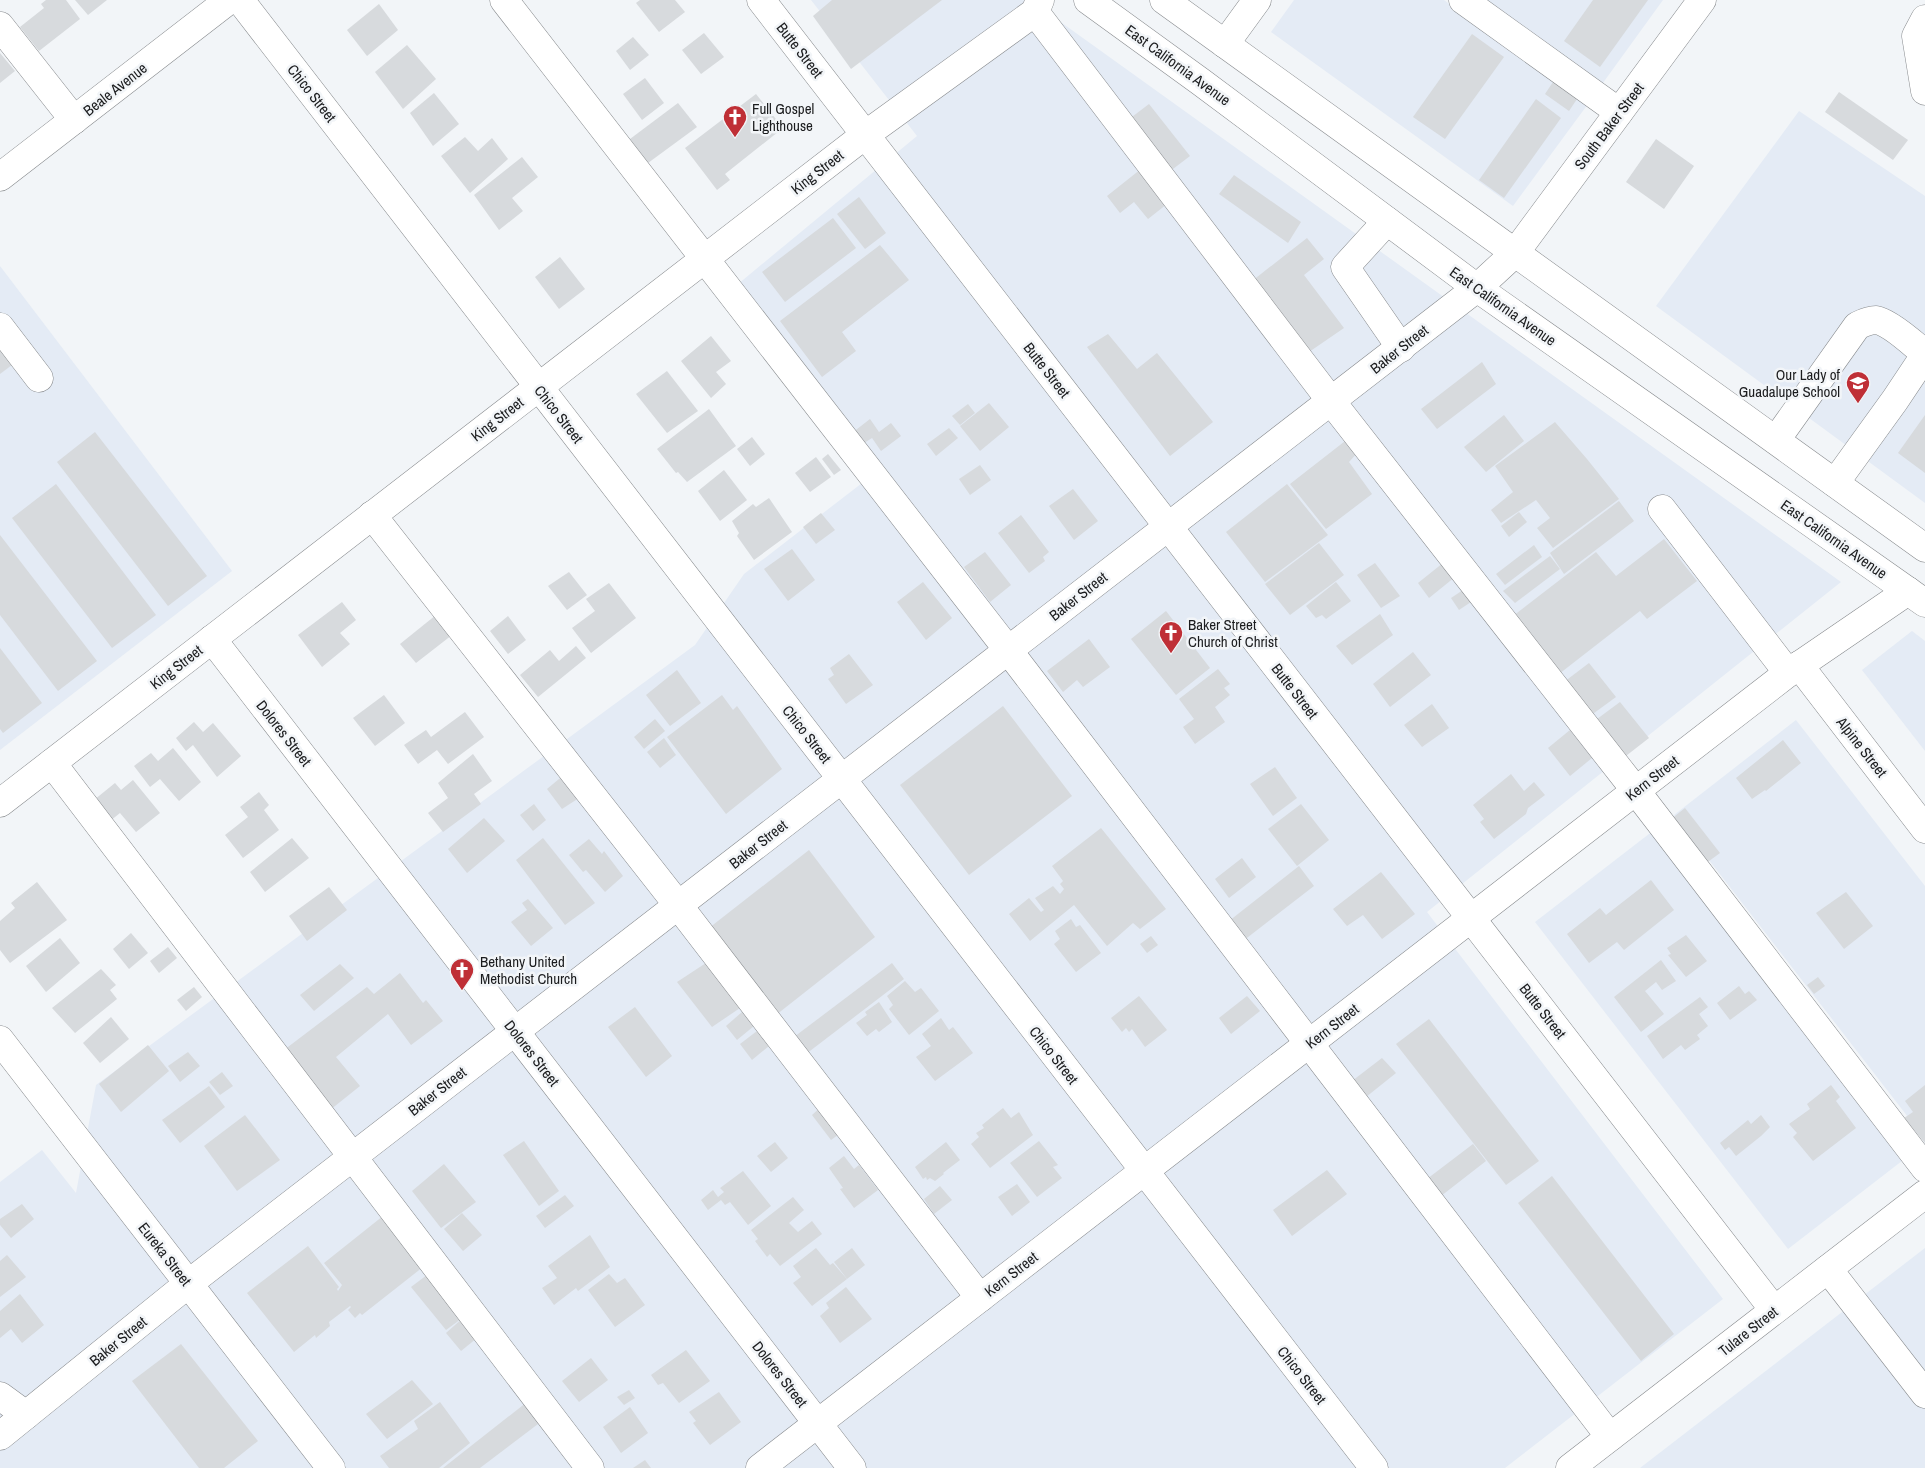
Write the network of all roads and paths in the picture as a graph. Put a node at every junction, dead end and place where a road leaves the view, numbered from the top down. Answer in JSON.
{"nodes":[{"id":1,"x":229,"y":0,"type":"edge"},
{"id":2,"x":240,"y":0,"type":"edge"},
{"id":3,"x":504,"y":0,"type":"edge"},
{"id":4,"x":761,"y":0,"type":"edge"},
{"id":5,"x":1088,"y":0,"type":"edge"},
{"id":6,"x":1257,"y":0,"type":"edge"},
{"id":7,"x":1464,"y":0,"type":"edge"},
{"id":8,"x":1702,"y":0,"type":"edge"},
{"id":9,"x":1179,"y":4,"type":"edge"},
{"id":10,"x":1037,"y":6,"type":"edge"},
{"id":11,"x":1925,"y":19,"type":"edge"},
{"id":12,"x":0,"y":26,"type":"edge"},
{"id":13,"x":1225,"y":44,"type":"junction"},
{"id":14,"x":1925,"y":91,"type":"edge"},
{"id":15,"x":1619,"y":112,"type":"junction"},
{"id":16,"x":74,"y":120,"type":"junction"},
{"id":17,"x":865,"y":135,"type":"junction"},
{"id":18,"x":0,"y":177,"type":"edge"},
{"id":19,"x":1387,"y":221,"type":"junction"},
{"id":20,"x":1515,"y":252,"type":"junction"},
{"id":21,"x":704,"y":259,"type":"junction"},
{"id":22,"x":1477,"y":288,"type":"junction"},
{"id":23,"x":0,"y":327,"type":"edge"},
{"id":24,"x":1401,"y":348,"type":"junction"},
{"id":25,"x":1925,"y":355,"type":"edge"},
{"id":26,"x":39,"y":378,"type":"dead end"},
{"id":27,"x":538,"y":387,"type":"junction"},
{"id":28,"x":1331,"y":401,"type":"junction"},
{"id":29,"x":1776,"y":440,"type":"junction"},
{"id":30,"x":1835,"y":483,"type":"junction"},
{"id":31,"x":1662,"y":509,"type":"dead end"},
{"id":32,"x":372,"y":515,"type":"junction"},
{"id":33,"x":1168,"y":526,"type":"junction"},
{"id":34,"x":1925,"y":548,"type":"edge"},
{"id":35,"x":1917,"y":597,"type":"edge"},
{"id":36,"x":212,"y":639,"type":"junction"},
{"id":37,"x":1008,"y":650,"type":"junction"},
{"id":38,"x":1794,"y":669,"type":"junction"},
{"id":39,"x":52,"y":763,"type":"junction"},
{"id":40,"x":841,"y":779,"type":"junction"},
{"id":41,"x":1636,"y":791,"type":"junction"},
{"id":42,"x":0,"y":803,"type":"edge"},
{"id":43,"x":1925,"y":829,"type":"edge"},
{"id":44,"x":678,"y":905,"type":"junction"},
{"id":45,"x":1471,"y":918,"type":"junction"},
{"id":46,"x":515,"y":1031,"type":"junction"},
{"id":47,"x":0,"y":1040,"type":"edge"},
{"id":48,"x":1308,"y":1044,"type":"junction"},
{"id":49,"x":353,"y":1156,"type":"junction"},
{"id":50,"x":1925,"y":1168,"type":"edge"},
{"id":51,"x":1144,"y":1171,"type":"junction"},
{"id":52,"x":1925,"y":1194,"type":"edge"},
{"id":53,"x":1828,"y":1269,"type":"junction"},
{"id":54,"x":188,"y":1284,"type":"junction"},
{"id":55,"x":980,"y":1298,"type":"junction"},
{"id":56,"x":1774,"y":1310,"type":"junction"},
{"id":57,"x":1925,"y":1394,"type":"edge"},
{"id":58,"x":0,"y":1396,"type":"edge"},
{"id":59,"x":26,"y":1415,"type":"junction"},
{"id":60,"x":818,"y":1424,"type":"junction"},
{"id":61,"x":0,"y":1436,"type":"edge"},
{"id":62,"x":1610,"y":1438,"type":"junction"},
{"id":63,"x":331,"y":1468,"type":"edge"},
{"id":64,"x":590,"y":1468,"type":"edge"},
{"id":65,"x":760,"y":1468,"type":"edge"},
{"id":66,"x":852,"y":1468,"type":"edge"},
{"id":67,"x":1374,"y":1468,"type":"edge"},
{"id":68,"x":1570,"y":1468,"type":"edge"}],
"edges":[{"from":1,"to":16,"type":"street","name":"Beale Avenue"},
{"from":2,"to":27,"type":"street","name":"Chico Street"},
{"from":3,"to":21,"type":"street"},
{"from":4,"to":17,"type":"street","name":"Butte Street"},
{"from":5,"to":19,"type":"street","name":"East California Avenue"},
{"from":6,"to":13,"type":"street"},
{"from":7,"to":15,"type":"street"},
{"from":8,"to":15,"type":"street","name":"South Baker Street"},
{"from":9,"to":13,"type":"street"},
{"from":10,"to":17,"type":"street","name":"King Street"},
{"from":10,"to":28,"type":"street"},
{"from":11,"to":14,"type":"street"},
{"from":12,"to":16,"type":"street"},
{"from":13,"to":20,"type":"street"},
{"from":15,"to":20,"type":"street","name":"South Baker Street"},
{"from":16,"to":18,"type":"street","name":"Beale Avenue"},
{"from":17,"to":21,"type":"street","name":"King Street"},
{"from":17,"to":33,"type":"street","name":"Butte Street"},
{"from":19,"to":22,"type":"street","name":"East California Avenue"},
{"from":19,"to":24,"type":"street"},
{"from":20,"to":22,"type":"street","name":"Baker Street"},
{"from":20,"to":29,"type":"street"},
{"from":21,"to":27,"type":"street","name":"King Street"},
{"from":21,"to":37,"type":"street"},
{"from":22,"to":24,"type":"street","name":"Baker Street"},
{"from":22,"to":35,"type":"street","name":"East California Avenue"},
{"from":23,"to":26,"type":"street"},
{"from":24,"to":28,"type":"street","name":"Baker Street"},
{"from":25,"to":29,"type":"street"},
{"from":25,"to":30,"type":"street"},
{"from":27,"to":32,"type":"street","name":"King Street"},
{"from":27,"to":40,"type":"street","name":"Chico Street"},
{"from":28,"to":33,"type":"street","name":"Baker Street"},
{"from":28,"to":41,"type":"street"},
{"from":29,"to":30,"type":"street"},
{"from":30,"to":34,"type":"street"},
{"from":31,"to":38,"type":"street","name":"Alpine Street"},
{"from":32,"to":36,"type":"street","name":"King Street"},
{"from":32,"to":44,"type":"street"},
{"from":33,"to":37,"type":"street","name":"Baker Street"},
{"from":33,"to":45,"type":"street","name":"Butte Street"},
{"from":35,"to":38,"type":"street","name":"Kern Street"},
{"from":36,"to":39,"type":"street","name":"King Street"},
{"from":36,"to":46,"type":"street","name":"Dolores Street"},
{"from":37,"to":40,"type":"street","name":"Baker Street"},
{"from":37,"to":48,"type":"street"},
{"from":38,"to":41,"type":"street","name":"Kern Street"},
{"from":38,"to":43,"type":"street","name":"Alpine Street"},
{"from":39,"to":42,"type":"street","name":"King Street"},
{"from":39,"to":49,"type":"street"},
{"from":40,"to":44,"type":"street","name":"Baker Street"},
{"from":40,"to":51,"type":"street","name":"Chico Street"},
{"from":41,"to":45,"type":"street","name":"Kern Street"},
{"from":41,"to":50,"type":"street"},
{"from":44,"to":46,"type":"street","name":"Baker Street"},
{"from":44,"to":55,"type":"street"},
{"from":45,"to":48,"type":"street","name":"Kern Street"},
{"from":45,"to":56,"type":"street","name":"Butte Street"},
{"from":46,"to":49,"type":"street","name":"Baker Street"},
{"from":46,"to":60,"type":"street","name":"Dolores Street"},
{"from":47,"to":54,"type":"street","name":"Eureka Street"},
{"from":48,"to":51,"type":"street","name":"Kern Street"},
{"from":48,"to":62,"type":"street"},
{"from":49,"to":54,"type":"street","name":"Baker Street"},
{"from":49,"to":64,"type":"street"},
{"from":51,"to":55,"type":"street","name":"Kern Street"},
{"from":51,"to":67,"type":"street","name":"Chico Street"},
{"from":52,"to":53,"type":"street","name":"Tulare Street"},
{"from":53,"to":56,"type":"street","name":"Tulare Street"},
{"from":53,"to":57,"type":"street"},
{"from":54,"to":59,"type":"street","name":"Baker Street"},
{"from":54,"to":63,"type":"street","name":"Eureka Street"},
{"from":55,"to":60,"type":"street","name":"Kern Street"},
{"from":56,"to":62,"type":"street","name":"Tulare Street"},
{"from":58,"to":59,"type":"street"},
{"from":59,"to":61,"type":"street","name":"Baker Street"},
{"from":60,"to":65,"type":"street","name":"Kern Street"},
{"from":60,"to":66,"type":"street","name":"Dolores Street"},
{"from":62,"to":68,"type":"street","name":"Tulare Street"}]}
